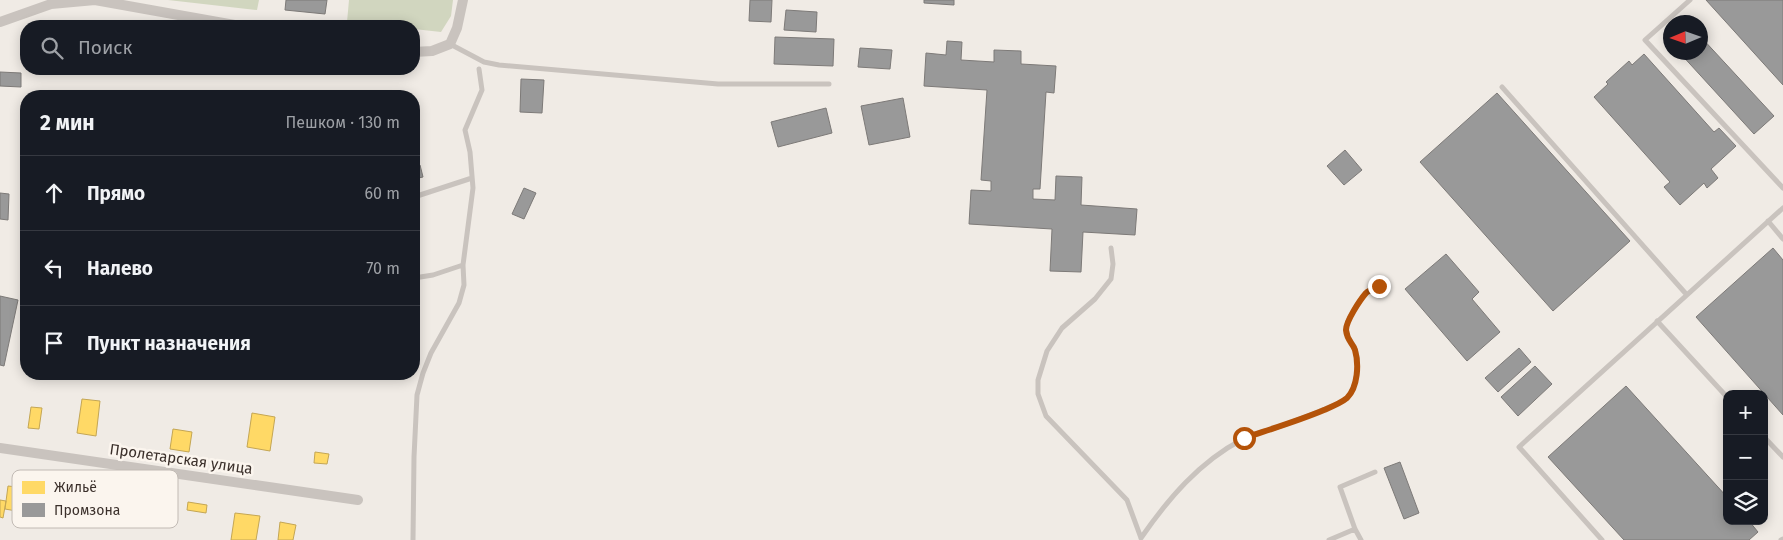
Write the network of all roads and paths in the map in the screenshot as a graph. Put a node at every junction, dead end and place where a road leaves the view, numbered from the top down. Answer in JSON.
{"nodes":[{"id":1,"x":94,"y":0,"type":"edge"},
{"id":2,"x":463,"y":0,"type":"edge"},
{"id":3,"x":1690,"y":0,"type":"edge"},
{"id":4,"x":206,"y":20,"type":"edge"},
{"id":5,"x":0,"y":22,"type":"edge"},
{"id":6,"x":450,"y":44,"type":"junction"},
{"id":7,"x":420,"y":52,"type":"edge"},
{"id":8,"x":479,"y":69,"type":"dead end"},
{"id":9,"x":830,"y":84,"type":"dead end"},
{"id":10,"x":1502,"y":87,"type":"dead end"},
{"id":11,"x":472,"y":178,"type":"junction"},
{"id":12,"x":1783,"y":188,"type":"edge"},
{"id":13,"x":420,"y":195,"type":"edge"},
{"id":14,"x":1783,"y":208,"type":"edge"},
{"id":15,"x":1768,"y":222,"type":"junction"},
{"id":16,"x":1783,"y":239,"type":"edge"},
{"id":17,"x":1111,"y":248,"type":"dead end"},
{"id":18,"x":463,"y":266,"type":"junction"},
{"id":19,"x":420,"y":277,"type":"edge"},
{"id":20,"x":1379,"y":286,"type":"dead end"},
{"id":21,"x":1687,"y":295,"type":"junction"},
{"id":22,"x":1657,"y":322,"type":"junction"},
{"id":23,"x":1723,"y":392,"type":"edge"},
{"id":24,"x":1768,"y":441,"type":"edge"},
{"id":25,"x":0,"y":448,"type":"edge"},
{"id":26,"x":1783,"y":457,"type":"edge"},
{"id":27,"x":151,"y":470,"type":"edge"},
{"id":28,"x":1375,"y":472,"type":"dead end"},
{"id":29,"x":178,"y":474,"type":"edge"},
{"id":30,"x":358,"y":500,"type":"dead end"},
{"id":31,"x":1355,"y":529,"type":"junction"},
{"id":32,"x":1142,"y":539,"type":"edge"},
{"id":33,"x":413,"y":540,"type":"edge"},
{"id":34,"x":1329,"y":540,"type":"edge"},
{"id":35,"x":1361,"y":540,"type":"edge"},
{"id":36,"x":1602,"y":540,"type":"edge"}],
"edges":[{"from":1,"to":4,"type":"street"},
{"from":1,"to":5,"type":"street"},
{"from":2,"to":6,"type":"street"},
{"from":3,"to":12,"type":"lane"},
{"from":6,"to":7,"type":"street"},
{"from":6,"to":9,"type":"lane"},
{"from":8,"to":11,"type":"lane"},
{"from":10,"to":21,"type":"lane"},
{"from":11,"to":13,"type":"lane"},
{"from":11,"to":18,"type":"lane"},
{"from":14,"to":15,"type":"lane"},
{"from":15,"to":16,"type":"lane"},
{"from":15,"to":21,"type":"lane"},
{"from":17,"to":32,"type":"lane"},
{"from":18,"to":19,"type":"lane"},
{"from":18,"to":33,"type":"lane"},
{"from":20,"to":32,"type":"lane"},
{"from":21,"to":22,"type":"lane"},
{"from":22,"to":23,"type":"lane"},
{"from":22,"to":36,"type":"lane"},
{"from":24,"to":26,"type":"lane"},
{"from":25,"to":27,"type":"street","name":"Пролетарская улица"},
{"from":28,"to":31,"type":"lane"},
{"from":29,"to":30,"type":"street","name":"Пролетарская улица"},
{"from":31,"to":34,"type":"lane"},
{"from":31,"to":35,"type":"lane"}]}
